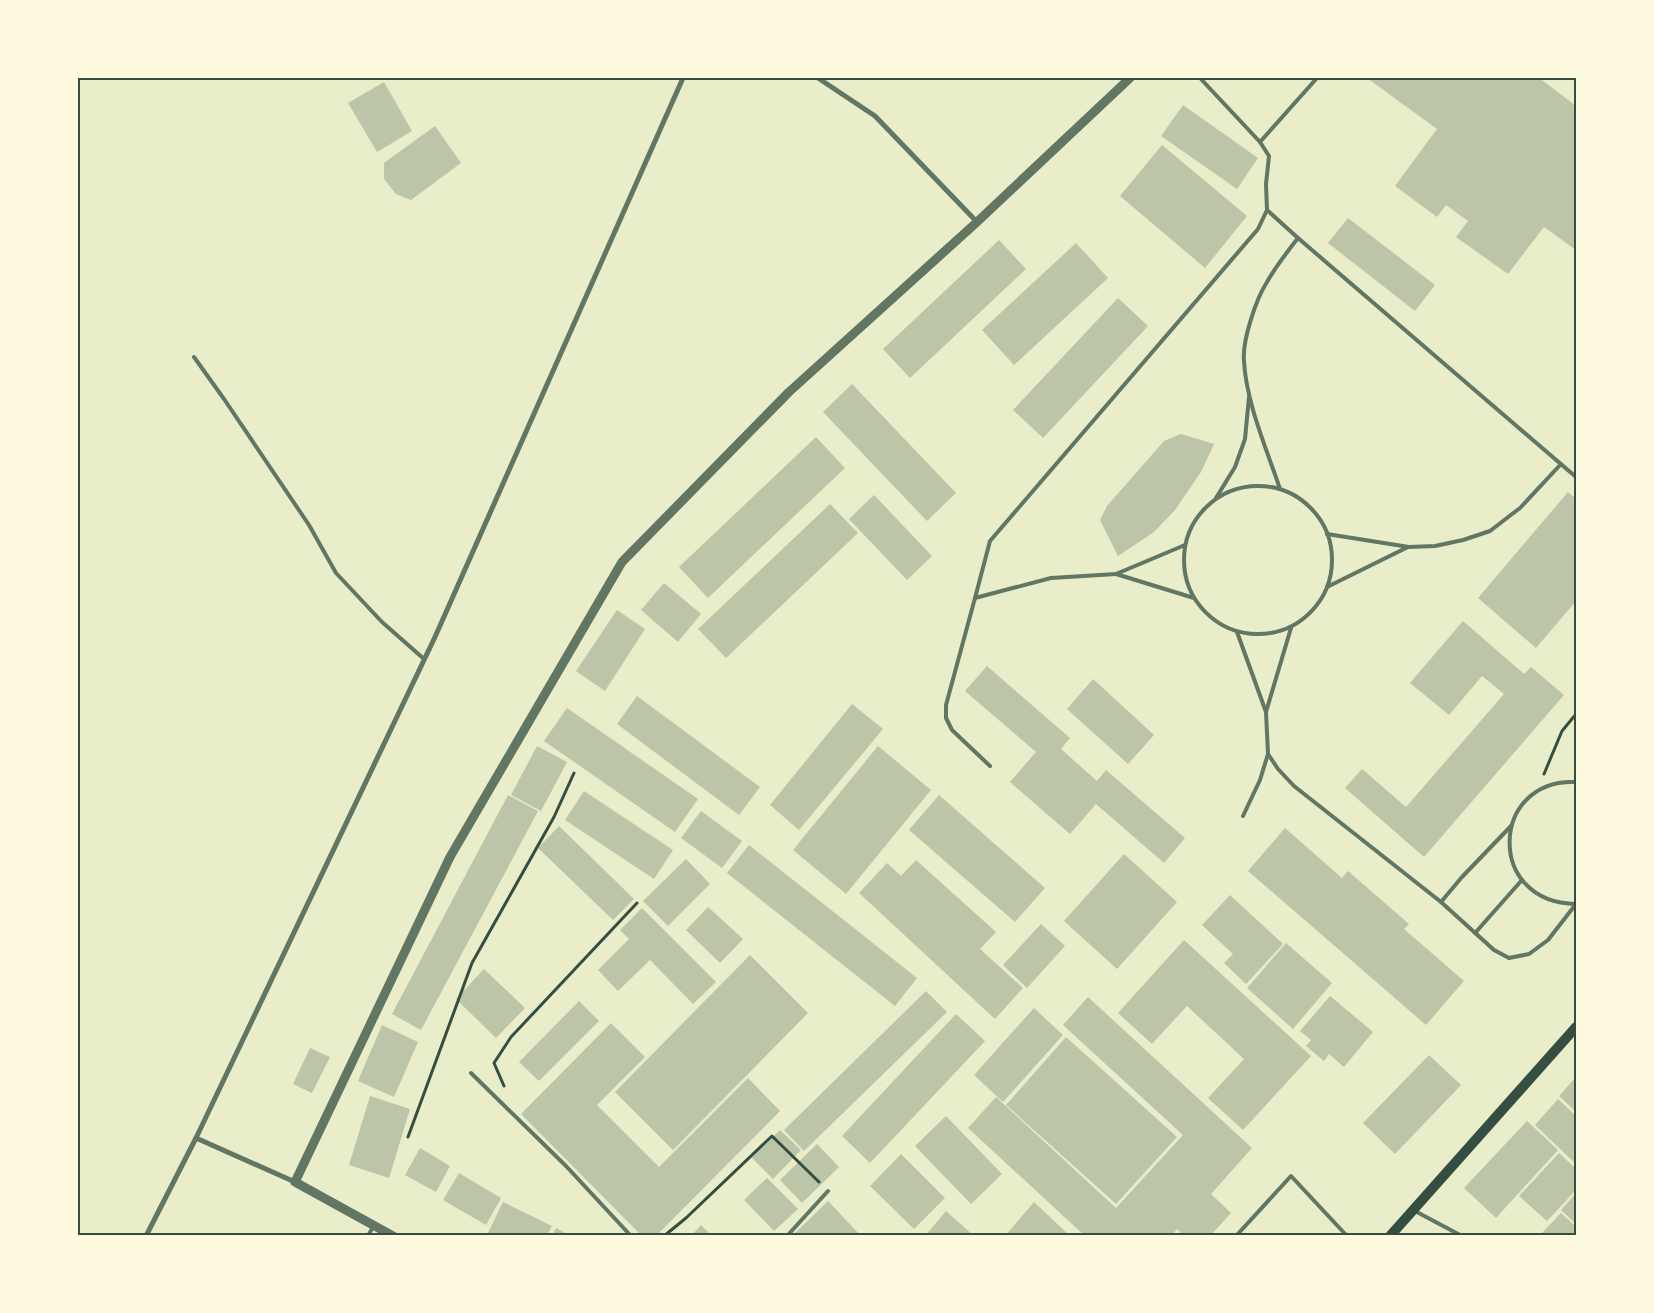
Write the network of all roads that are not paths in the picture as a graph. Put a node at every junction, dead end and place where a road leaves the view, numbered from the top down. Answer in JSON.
{"nodes":[{"id":1,"x":683,"y":78,"type":"edge"},
{"id":2,"x":818,"y":78,"type":"edge"},
{"id":3,"x":1130,"y":78,"type":"edge"},
{"id":4,"x":1200,"y":78,"type":"edge"},
{"id":5,"x":1317,"y":78,"type":"edge"},
{"id":6,"x":1260,"y":142,"type":"junction"},
{"id":7,"x":1267,"y":210,"type":"junction"},
{"id":8,"x":977,"y":222,"type":"junction"},
{"id":9,"x":1298,"y":238,"type":"junction"},
{"id":10,"x":194,"y":357,"type":"dead end"},
{"id":11,"x":1249,"y":395,"type":"junction"},
{"id":12,"x":1561,"y":464,"type":"junction"},
{"id":13,"x":1576,"y":477,"type":"edge"},
{"id":14,"x":1280,"y":489,"type":"junction"},
{"id":15,"x":1216,"y":498,"type":"junction"},
{"id":16,"x":1327,"y":534,"type":"junction"},
{"id":17,"x":1185,"y":544,"type":"junction"},
{"id":18,"x":1409,"y":547,"type":"junction"},
{"id":19,"x":1116,"y":574,"type":"junction"},
{"id":20,"x":1327,"y":587,"type":"junction"},
{"id":21,"x":976,"y":598,"type":"junction"},
{"id":22,"x":1194,"y":598,"type":"junction"},
{"id":23,"x":1291,"y":628,"type":"junction"},
{"id":24,"x":1237,"y":632,"type":"junction"},
{"id":25,"x":424,"y":659,"type":"junction"},
{"id":26,"x":1266,"y":712,"type":"junction"},
{"id":27,"x":1268,"y":754,"type":"junction"},
{"id":28,"x":990,"y":766,"type":"dead end"},
{"id":29,"x":1576,"y":782,"type":"edge"},
{"id":30,"x":1243,"y":816,"type":"dead end"},
{"id":31,"x":1512,"y":824,"type":"junction"},
{"id":32,"x":1522,"y":880,"type":"junction"},
{"id":33,"x":1441,"y":902,"type":"junction"},
{"id":34,"x":1474,"y":933,"type":"junction"},
{"id":35,"x":1576,"y":1027,"type":"edge"},
{"id":36,"x":471,"y":1073,"type":"dead end"},
{"id":37,"x":196,"y":1138,"type":"junction"},
{"id":38,"x":295,"y":1182,"type":"junction"},
{"id":39,"x":828,"y":1191,"type":"road end"},
{"id":40,"x":1413,"y":1210,"type":"junction"},
{"id":41,"x":374,"y":1226,"type":"junction"},
{"id":42,"x":146,"y":1236,"type":"edge"},
{"id":43,"x":368,"y":1236,"type":"edge"},
{"id":44,"x":393,"y":1236,"type":"edge"},
{"id":45,"x":631,"y":1236,"type":"edge"},
{"id":46,"x":787,"y":1236,"type":"edge"},
{"id":47,"x":1236,"y":1236,"type":"edge"},
{"id":48,"x":1346,"y":1236,"type":"edge"},
{"id":49,"x":1390,"y":1236,"type":"edge"},
{"id":50,"x":1462,"y":1236,"type":"edge"}],
"edges":[{"from":1,"to":25,"type":"street"},
{"from":2,"to":8,"type":"street"},
{"from":3,"to":8,"type":"street"},
{"from":4,"to":6,"type":"lane"},
{"from":5,"to":6,"type":"lane"},
{"from":6,"to":7,"type":"lane"},
{"from":7,"to":9,"type":"lane"},
{"from":7,"to":21,"type":"lane"},
{"from":8,"to":38,"type":"street"},
{"from":9,"to":11,"type":"lane"},
{"from":9,"to":12,"type":"lane"},
{"from":10,"to":25,"type":"lane"},
{"from":11,"to":14,"type":"lane"},
{"from":11,"to":15,"type":"lane"},
{"from":12,"to":13,"type":"lane"},
{"from":12,"to":18,"type":"lane"},
{"from":14,"to":15,"type":"lane"},
{"from":14,"to":16,"type":"lane"},
{"from":15,"to":17,"type":"lane"},
{"from":16,"to":18,"type":"lane"},
{"from":16,"to":20,"type":"lane"},
{"from":17,"to":19,"type":"lane"},
{"from":17,"to":22,"type":"lane"},
{"from":18,"to":20,"type":"lane"},
{"from":19,"to":21,"type":"lane"},
{"from":19,"to":22,"type":"lane"},
{"from":20,"to":23,"type":"lane"},
{"from":21,"to":28,"type":"lane"},
{"from":22,"to":24,"type":"lane"},
{"from":23,"to":24,"type":"lane"},
{"from":23,"to":26,"type":"lane"},
{"from":24,"to":26,"type":"lane"},
{"from":25,"to":37,"type":"street"},
{"from":26,"to":27,"type":"lane"},
{"from":27,"to":30,"type":"lane"},
{"from":27,"to":33,"type":"lane"},
{"from":29,"to":31,"type":"lane"},
{"from":31,"to":32,"type":"lane"},
{"from":31,"to":33,"type":"lane"},
{"from":32,"to":34,"type":"lane"},
{"from":32,"to":34,"type":"lane"},
{"from":33,"to":34,"type":"lane"},
{"from":35,"to":40,"type":"main road"},
{"from":36,"to":45,"type":"lane"},
{"from":37,"to":38,"type":"street"},
{"from":37,"to":42,"type":"street"},
{"from":38,"to":41,"type":"street"},
{"from":39,"to":46,"type":"lane"},
{"from":40,"to":49,"type":"main road"},
{"from":40,"to":50,"type":"lane"},
{"from":41,"to":43,"type":"lane"},
{"from":41,"to":44,"type":"street"},
{"from":47,"to":48,"type":"lane"}]}
